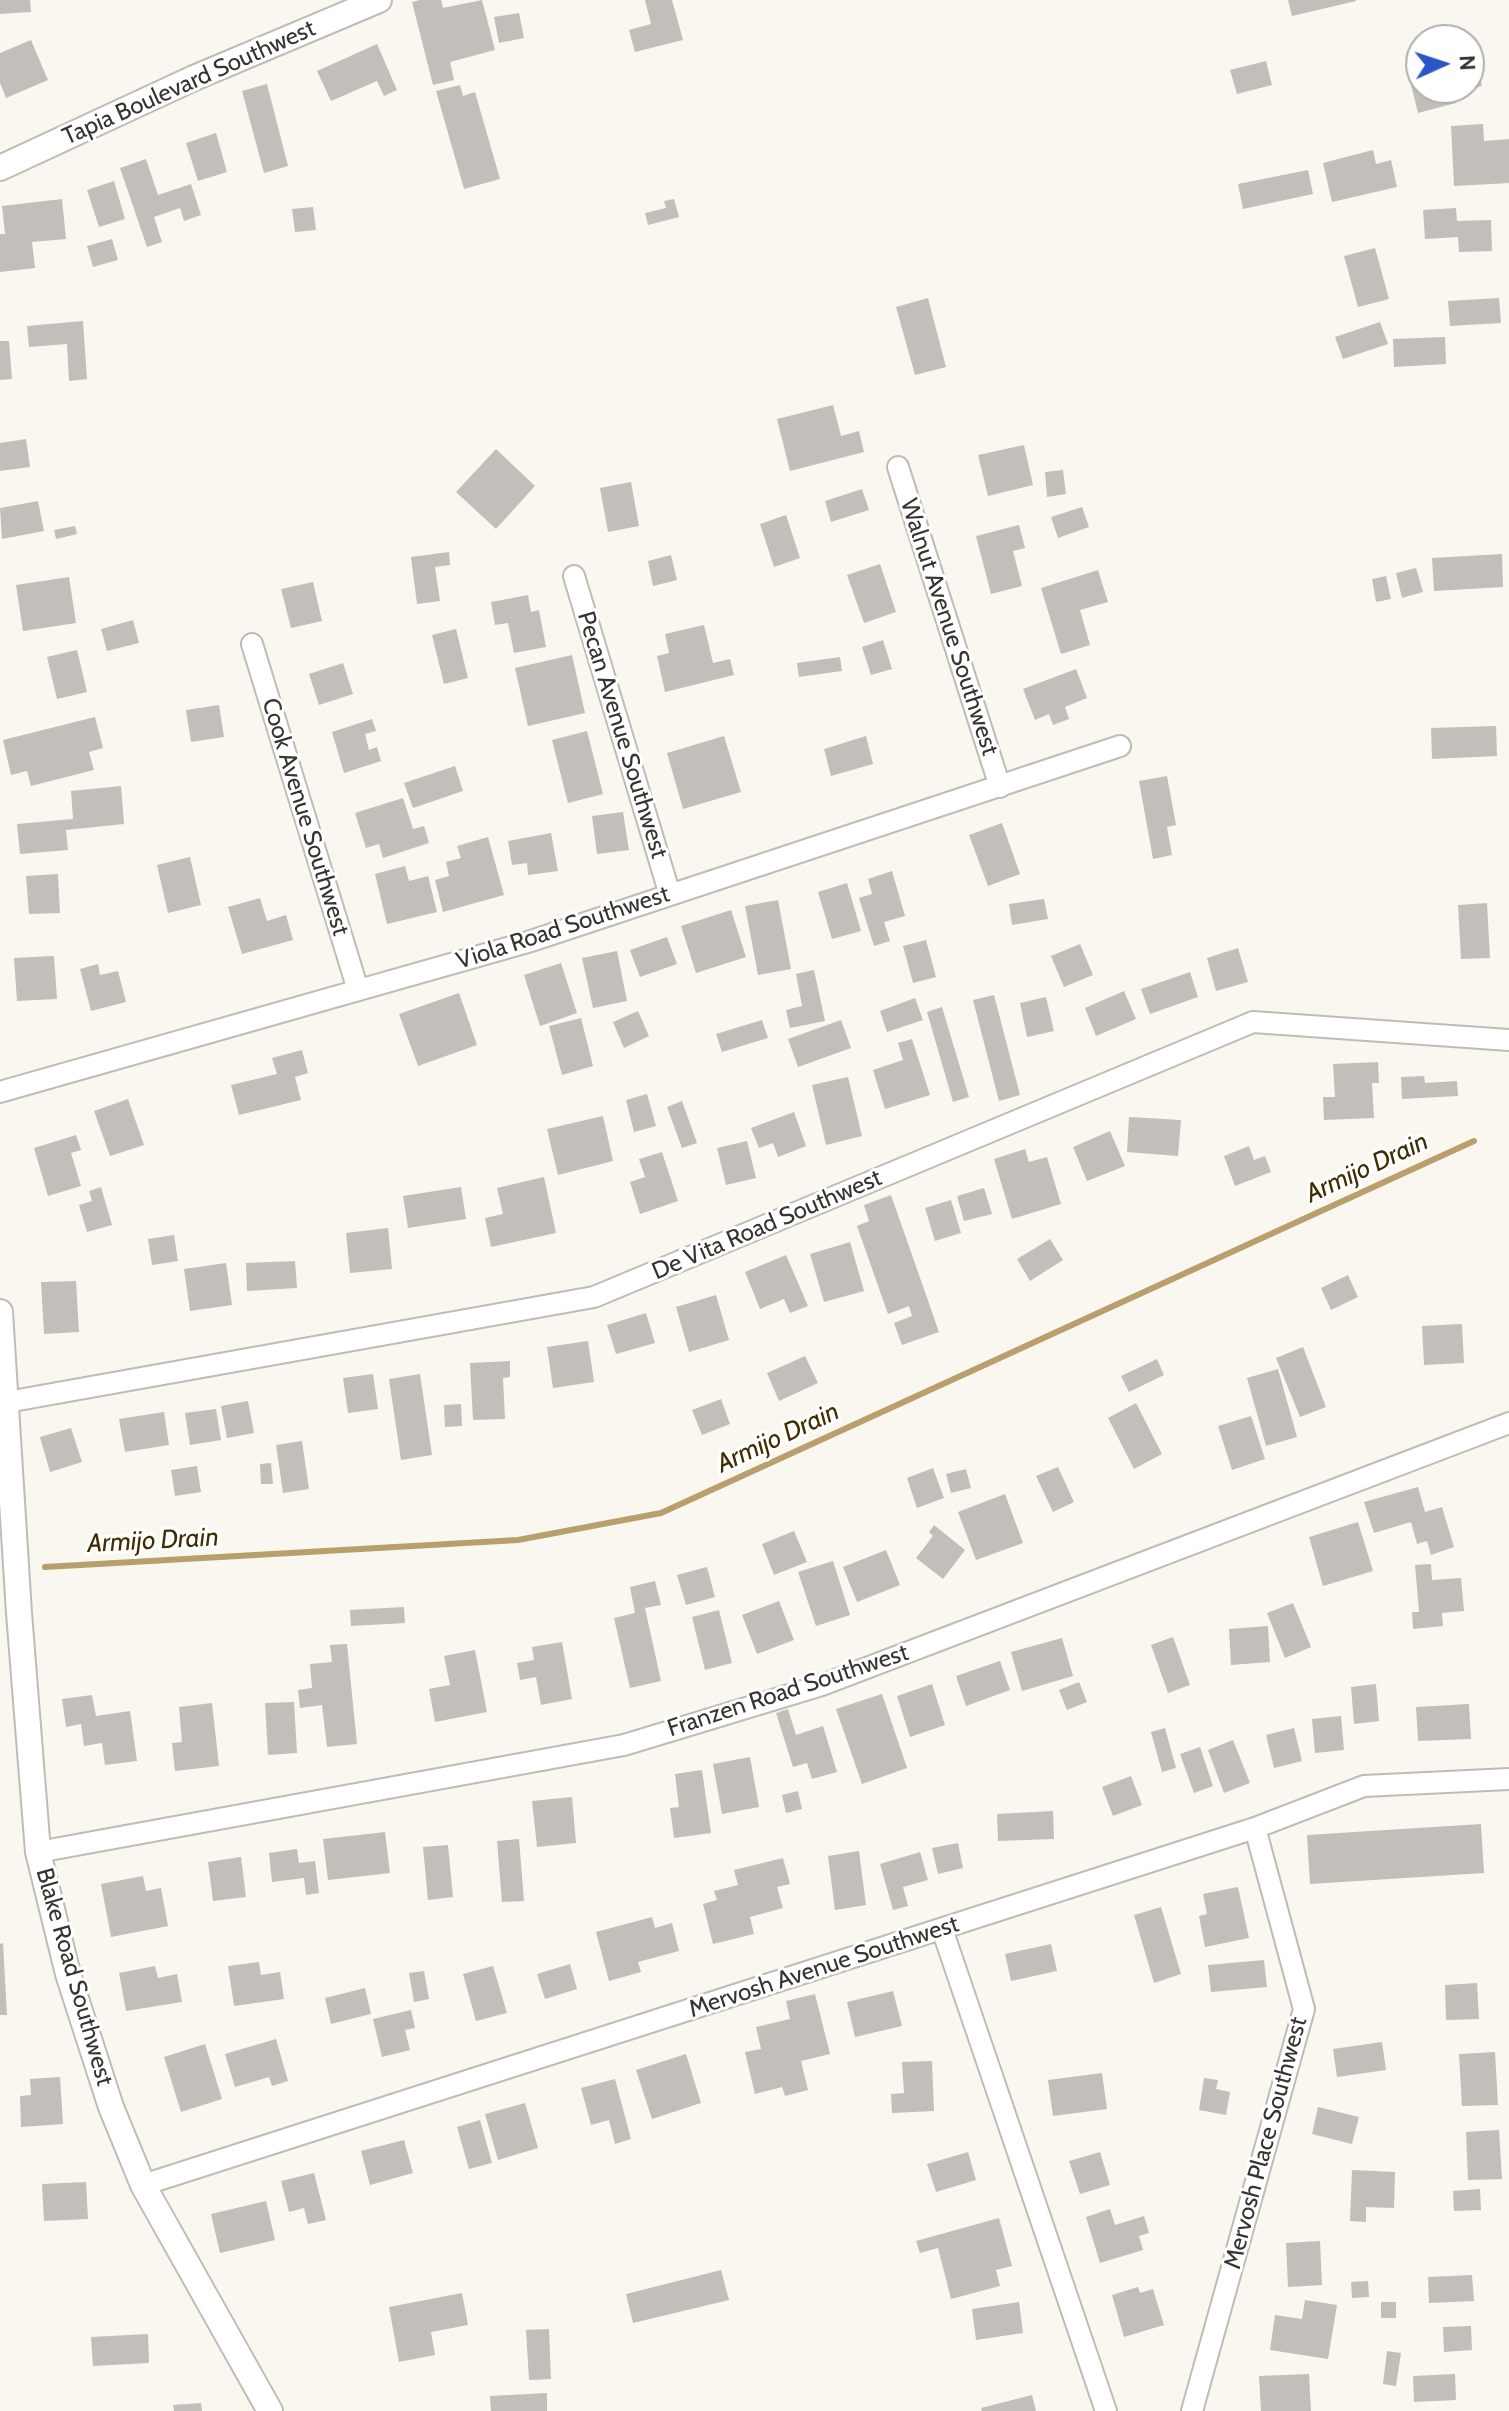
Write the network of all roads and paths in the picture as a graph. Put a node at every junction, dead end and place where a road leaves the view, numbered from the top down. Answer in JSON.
{"nodes":[{"id":1,"x":379,"y":0,"type":"edge"},
{"id":2,"x":0,"y":168,"type":"edge"},
{"id":3,"x":898,"y":467,"type":"dead end"},
{"id":4,"x":574,"y":576,"type":"dead end"},
{"id":5,"x":252,"y":644,"type":"dead end"},
{"id":6,"x":1120,"y":746,"type":"dead end"},
{"id":7,"x":1000,"y":787,"type":"junction"},
{"id":8,"x":670,"y":895,"type":"junction"},
{"id":9,"x":358,"y":990,"type":"junction"},
{"id":10,"x":1509,"y":1040,"type":"edge"},
{"id":11,"x":0,"y":1092,"type":"edge"},
{"id":12,"x":0,"y":1312,"type":"edge"},
{"id":13,"x":7,"y":1402,"type":"junction"},
{"id":14,"x":1509,"y":1423,"type":"edge"},
{"id":15,"x":7,"y":1534,"type":"edge"},
{"id":16,"x":1509,"y":1779,"type":"edge"},
{"id":17,"x":1255,"y":1828,"type":"junction"},
{"id":18,"x":38,"y":1852,"type":"junction"},
{"id":19,"x":942,"y":1929,"type":"junction"},
{"id":20,"x":143,"y":2185,"type":"junction"},
{"id":21,"x":270,"y":2411,"type":"edge"},
{"id":22,"x":1106,"y":2411,"type":"edge"},
{"id":23,"x":1192,"y":2411,"type":"edge"}],
"edges":[{"from":1,"to":2,"type":"street","name":"Tapia Boulevard Southwest"},
{"from":3,"to":7,"type":"street","name":"Walnut Avenue Southwest"},
{"from":4,"to":8,"type":"street","name":"Pecan Avenue Southwest"},
{"from":5,"to":9,"type":"street","name":"Cook Avenue Southwest"},
{"from":6,"to":7,"type":"street","name":"Viola Road Southwest"},
{"from":7,"to":8,"type":"street","name":"Viola Road Southwest"},
{"from":8,"to":9,"type":"street","name":"Viola Road Southwest"},
{"from":9,"to":11,"type":"street","name":"Viola Road Southwest"},
{"from":10,"to":13,"type":"street","name":"De Vita Road Southwest"},
{"from":12,"to":13,"type":"street","name":"Blake Road Southwest"},
{"from":13,"to":15,"type":"street","name":"Blake Road Southwest"},
{"from":14,"to":18,"type":"street","name":"Franzen Road Southwest"},
{"from":15,"to":18,"type":"street","name":"Blake Road Southwest"},
{"from":16,"to":17,"type":"street","name":"Mervosh Avenue Southwest"},
{"from":17,"to":19,"type":"street","name":"Mervosh Avenue Southwest"},
{"from":17,"to":23,"type":"street","name":"Mervosh Place Southwest"},
{"from":18,"to":20,"type":"street","name":"Blake Road Southwest"},
{"from":19,"to":20,"type":"street","name":"Mervosh Avenue Southwest"},
{"from":19,"to":22,"type":"street"},
{"from":20,"to":21,"type":"street","name":"Blake Road Southwest"}]}
